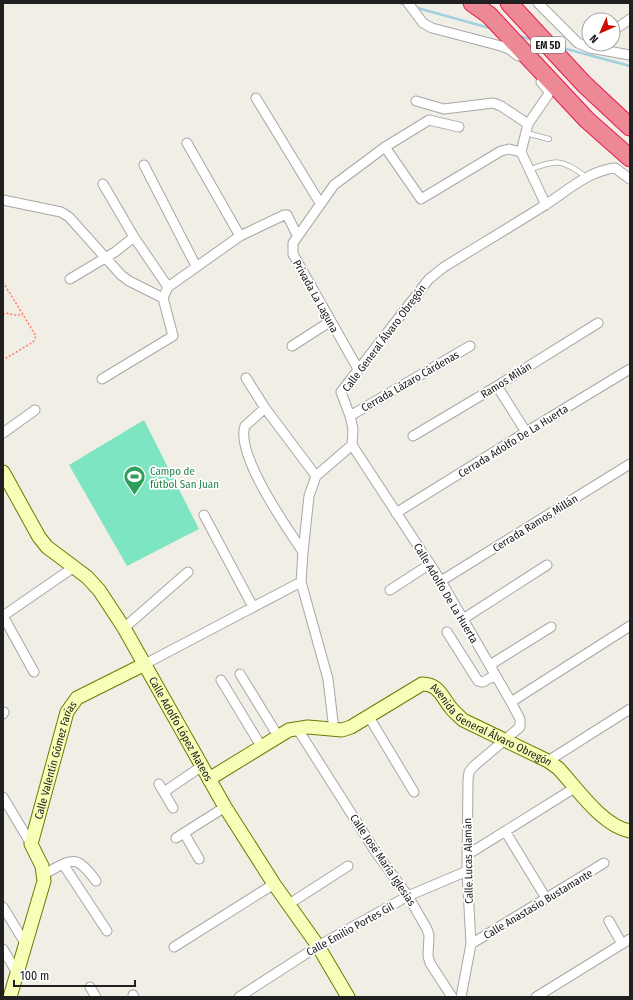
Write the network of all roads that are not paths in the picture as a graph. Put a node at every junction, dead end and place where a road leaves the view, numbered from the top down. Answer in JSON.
{"nodes":[{"id":1,"x":408,"y":3,"type":"edge"},
{"id":2,"x":538,"y":3,"type":"edge"},
{"id":3,"x":498,"y":5,"type":"edge"},
{"id":4,"x":630,"y":19,"type":"edge"},
{"id":5,"x":621,"y":25,"type":"edge"},
{"id":6,"x":581,"y":44,"type":"edge"},
{"id":7,"x":617,"y":52,"type":"edge"},
{"id":8,"x":630,"y":55,"type":"edge"},
{"id":9,"x":584,"y":86,"type":"junction"},
{"id":10,"x":256,"y":98,"type":"dead end"},
{"id":11,"x":416,"y":101,"type":"dead end"},
{"id":12,"x":630,"y":113,"type":"edge"},
{"id":13,"x":528,"y":124,"type":"junction"},
{"id":14,"x":459,"y":126,"type":"dead end"},
{"id":15,"x":630,"y":127,"type":"edge"},
{"id":16,"x":526,"y":133,"type":"junction"},
{"id":17,"x":549,"y":138,"type":"dead end"},
{"id":18,"x":187,"y":143,"type":"dead end"},
{"id":19,"x":385,"y":147,"type":"junction"},
{"id":20,"x":630,"y":148,"type":"edge"},
{"id":21,"x":521,"y":152,"type":"junction"},
{"id":22,"x":630,"y":158,"type":"edge"},
{"id":23,"x":144,"y":164,"type":"dead end"},
{"id":24,"x":529,"y":170,"type":"junction"},
{"id":25,"x":586,"y":177,"type":"junction"},
{"id":26,"x":630,"y":180,"type":"edge"},
{"id":27,"x":103,"y":184,"type":"dead end"},
{"id":28,"x":3,"y":200,"type":"edge"},
{"id":29,"x":320,"y":203,"type":"junction"},
{"id":30,"x":546,"y":204,"type":"junction"},
{"id":31,"x":298,"y":235,"type":"junction"},
{"id":32,"x":240,"y":236,"type":"junction"},
{"id":33,"x":134,"y":237,"type":"junction"},
{"id":34,"x":105,"y":258,"type":"junction"},
{"id":35,"x":196,"y":266,"type":"junction"},
{"id":36,"x":70,"y":279,"type":"dead end"},
{"id":37,"x":168,"y":287,"type":"junction"},
{"id":38,"x":163,"y":298,"type":"junction"},
{"id":39,"x":331,"y":321,"type":"junction"},
{"id":40,"x":598,"y":323,"type":"dead end"},
{"id":41,"x":292,"y":346,"type":"dead end"},
{"id":42,"x":470,"y":346,"type":"dead end"},
{"id":43,"x":358,"y":369,"type":"junction"},
{"id":44,"x":630,"y":369,"type":"edge"},
{"id":45,"x":246,"y":378,"type":"dead end"},
{"id":46,"x":102,"y":379,"type":"dead end"},
{"id":47,"x":497,"y":386,"type":"junction"},
{"id":48,"x":265,"y":408,"type":"junction"},
{"id":49,"x":35,"y":410,"type":"dead end"},
{"id":50,"x":350,"y":416,"type":"junction"},
{"id":51,"x":526,"y":432,"type":"junction"},
{"id":52,"x":3,"y":433,"type":"edge"},
{"id":53,"x":413,"y":436,"type":"dead end"},
{"id":54,"x":352,"y":445,"type":"junction"},
{"id":55,"x":630,"y":464,"type":"edge"},
{"id":56,"x":3,"y":472,"type":"edge"},
{"id":57,"x":316,"y":476,"type":"junction"},
{"id":58,"x":396,"y":513,"type":"junction"},
{"id":59,"x":204,"y":515,"type":"dead end"},
{"id":60,"x":303,"y":552,"type":"junction"},
{"id":61,"x":430,"y":564,"type":"junction"},
{"id":62,"x":547,"y":564,"type":"dead end"},
{"id":63,"x":74,"y":567,"type":"junction"},
{"id":64,"x":188,"y":572,"type":"dead end"},
{"id":65,"x":441,"y":581,"type":"junction"},
{"id":66,"x":301,"y":582,"type":"junction"},
{"id":67,"x":390,"y":590,"type":"dead end"},
{"id":68,"x":252,"y":607,"type":"junction"},
{"id":69,"x":3,"y":616,"type":"edge"},
{"id":70,"x":463,"y":619,"type":"junction"},
{"id":71,"x":630,"y":626,"type":"edge"},
{"id":72,"x":552,"y":627,"type":"dead end"},
{"id":73,"x":124,"y":628,"type":"junction"},
{"id":74,"x":447,"y":632,"type":"dead end"},
{"id":75,"x":145,"y":664,"type":"junction"},
{"id":76,"x":490,"y":665,"type":"junction"},
{"id":77,"x":34,"y":672,"type":"dead end"},
{"id":78,"x":240,"y":674,"type":"dead end"},
{"id":79,"x":495,"y":675,"type":"junction"},
{"id":80,"x":221,"y":680,"type":"dead end"},
{"id":81,"x":511,"y":702,"type":"junction"},
{"id":82,"x":630,"y":709,"type":"edge"},
{"id":83,"x":369,"y":717,"type":"junction"},
{"id":84,"x":297,"y":728,"type":"junction"},
{"id":85,"x":334,"y":730,"type":"junction"},
{"id":86,"x":278,"y":736,"type":"junction"},
{"id":87,"x":505,"y":740,"type":"junction"},
{"id":88,"x":261,"y":746,"type":"junction"},
{"id":89,"x":548,"y":761,"type":"junction"},
{"id":90,"x":202,"y":766,"type":"junction"},
{"id":91,"x":209,"y":779,"type":"junction"},
{"id":92,"x":576,"y":786,"type":"junction"},
{"id":93,"x":414,"y":792,"type":"dead end"},
{"id":94,"x":3,"y":797,"type":"edge"},
{"id":95,"x":225,"y":807,"type":"junction"},
{"id":96,"x":173,"y":808,"type":"dead end"},
{"id":97,"x":505,"y":831,"type":"junction"},
{"id":98,"x":630,"y":831,"type":"edge"},
{"id":99,"x":31,"y":844,"type":"junction"},
{"id":100,"x":467,"y":855,"type":"junction"},
{"id":101,"x":199,"y":859,"type":"dead end"},
{"id":102,"x":604,"y":863,"type":"dead end"},
{"id":103,"x":63,"y":864,"type":"junction"},
{"id":104,"x":348,"y":866,"type":"dead end"},
{"id":105,"x":466,"y":871,"type":"junction"},
{"id":106,"x":44,"y":874,"type":"junction"},
{"id":107,"x":96,"y":881,"type":"dead end"},
{"id":108,"x":274,"y":884,"type":"junction"},
{"id":109,"x":408,"y":896,"type":"junction"},
{"id":110,"x":546,"y":898,"type":"junction"},
{"id":111,"x":289,"y":904,"type":"junction"},
{"id":112,"x":3,"y":907,"type":"edge"},
{"id":113,"x":609,"y":921,"type":"dead end"},
{"id":114,"x":108,"y":931,"type":"dead end"},
{"id":115,"x":626,"y":941,"type":"edge"},
{"id":116,"x":25,"y":943,"type":"junction"},
{"id":117,"x":471,"y":944,"type":"junction"},
{"id":118,"x":318,"y":946,"type":"junction"},
{"id":119,"x":174,"y":947,"type":"dead end"},
{"id":120,"x":3,"y":950,"type":"edge"},
{"id":121,"x":17,"y":973,"type":"junction"},
{"id":122,"x":90,"y":987,"type":"dead end"},
{"id":123,"x":250,"y":994,"type":"edge"},
{"id":124,"x":10,"y":997,"type":"edge"},
{"id":125,"x":96,"y":997,"type":"edge"},
{"id":126,"x":239,"y":997,"type":"edge"},
{"id":127,"x":348,"y":997,"type":"edge"},
{"id":128,"x":452,"y":997,"type":"edge"},
{"id":129,"x":461,"y":997,"type":"edge"},
{"id":130,"x":536,"y":997,"type":"edge"}],
"edges":[{"from":1,"to":13,"type":"street"},
{"from":2,"to":6,"type":"street"},
{"from":3,"to":9,"type":"highway"},
{"from":3,"to":9,"type":"highway","number":"EM 5D"},
{"from":3,"to":22,"type":"highway"},
{"from":4,"to":5,"type":"street"},
{"from":7,"to":8,"type":"street"},
{"from":9,"to":12,"type":"highway"},
{"from":9,"to":15,"type":"highway","number":"EM 5D"},
{"from":9,"to":20,"type":"highway","number":"EM 5D"},
{"from":10,"to":29,"type":"street"},
{"from":11,"to":13,"type":"street"},
{"from":13,"to":16,"type":"street"},
{"from":14,"to":19,"type":"street","name":"Privada La Laguna"},
{"from":16,"to":17,"type":"lane"},
{"from":16,"to":21,"type":"street"},
{"from":18,"to":32,"type":"street"},
{"from":19,"to":21,"type":"street"},
{"from":19,"to":29,"type":"street","name":"Privada La Laguna"},
{"from":21,"to":24,"type":"street"},
{"from":23,"to":35,"type":"street"},
{"from":24,"to":25,"type":"lane"},
{"from":24,"to":30,"type":"street"},
{"from":25,"to":26,"type":"street","name":"Calle General Álvaro Obregón"},
{"from":25,"to":30,"type":"street","name":"Calle General Álvaro Obregón"},
{"from":27,"to":33,"type":"street"},
{"from":28,"to":34,"type":"street"},
{"from":29,"to":31,"type":"street","name":"Privada La Laguna"},
{"from":30,"to":43,"type":"street","name":"Calle General Álvaro Obregón"},
{"from":31,"to":32,"type":"street"},
{"from":31,"to":39,"type":"street","name":"Privada La Laguna"},
{"from":32,"to":35,"type":"street"},
{"from":33,"to":34,"type":"street"},
{"from":33,"to":37,"type":"street"},
{"from":34,"to":36,"type":"street"},
{"from":34,"to":38,"type":"street"},
{"from":35,"to":37,"type":"street"},
{"from":37,"to":38,"type":"street"},
{"from":38,"to":46,"type":"street"},
{"from":39,"to":41,"type":"street"},
{"from":39,"to":43,"type":"street","name":"Privada La Laguna"},
{"from":40,"to":47,"type":"street","name":"Ramos Milán"},
{"from":42,"to":50,"type":"street","name":"Cerrada Lázaro Cárdenas"},
{"from":43,"to":50,"type":"street","name":"Calle General Álvaro Obregón"},
{"from":44,"to":51,"type":"street","name":"Cerrada Adolfo De La Huerta"},
{"from":45,"to":48,"type":"street"},
{"from":47,"to":51,"type":"street"},
{"from":47,"to":53,"type":"street","name":"Ramos Milán"},
{"from":48,"to":57,"type":"street"},
{"from":48,"to":60,"type":"street"},
{"from":49,"to":52,"type":"street"},
{"from":50,"to":54,"type":"street","name":"Calle General Álvaro Obregón"},
{"from":51,"to":58,"type":"street","name":"Cerrada Adolfo De La Huerta"},
{"from":54,"to":57,"type":"street"},
{"from":54,"to":58,"type":"street","name":"Calle Adolfo De La Huerta"},
{"from":55,"to":65,"type":"street","name":"Cerrada Ramos Millán"},
{"from":56,"to":63,"type":"main road","name":"Calle Adolfo López Mateos"},
{"from":57,"to":60,"type":"street"},
{"from":58,"to":61,"type":"street","name":"Calle Adolfo De La Huerta"},
{"from":59,"to":68,"type":"street"},
{"from":60,"to":66,"type":"street"},
{"from":61,"to":65,"type":"street","name":"Calle Adolfo De La Huerta"},
{"from":61,"to":67,"type":"street"},
{"from":62,"to":70,"type":"street"},
{"from":63,"to":69,"type":"street"},
{"from":63,"to":73,"type":"main road","name":"Calle Adolfo López Mateos"},
{"from":64,"to":73,"type":"street"},
{"from":65,"to":70,"type":"street","name":"Calle Adolfo De La Huerta"},
{"from":66,"to":68,"type":"street","name":"Calle Valentín Gómez Farías"},
{"from":66,"to":85,"type":"street"},
{"from":68,"to":75,"type":"street","name":"Calle Valentín Gómez Farías"},
{"from":69,"to":77,"type":"street"},
{"from":70,"to":76,"type":"street","name":"Calle Adolfo De La Huerta"},
{"from":71,"to":81,"type":"street"},
{"from":72,"to":76,"type":"street"},
{"from":73,"to":75,"type":"main road","name":"Calle Adolfo López Mateos"},
{"from":74,"to":79,"type":"street"},
{"from":75,"to":90,"type":"main road","name":"Calle Adolfo López Mateos"},
{"from":75,"to":99,"type":"main road","name":"Calle Valentín Gómez Farías"},
{"from":76,"to":79,"type":"street","name":"Calle Adolfo De La Huerta"},
{"from":78,"to":86,"type":"street"},
{"from":79,"to":81,"type":"street","name":"Calle Adolfo De La Huerta"},
{"from":80,"to":88,"type":"street"},
{"from":81,"to":87,"type":"street","name":"Calle Adolfo De La Huerta"},
{"from":82,"to":89,"type":"street"},
{"from":83,"to":85,"type":"main road","name":"Avenida General Álvaro Obregón"},
{"from":83,"to":87,"type":"main road","name":"Avenida General Álvaro Obregón"},
{"from":83,"to":93,"type":"street"},
{"from":84,"to":85,"type":"main road","name":"Avenida General Álvaro Obregón"},
{"from":84,"to":86,"type":"main road","name":"Avenida General Álvaro Obregón"},
{"from":84,"to":109,"type":"street","name":"Calle José María Iglesias"},
{"from":86,"to":88,"type":"main road","name":"Avenida General Álvaro Obregón"},
{"from":87,"to":89,"type":"main road","name":"Avenida General Álvaro Obregón"},
{"from":87,"to":100,"type":"street","name":"Calle Lucas Alamán"},
{"from":88,"to":91,"type":"main road","name":"Avenida General Álvaro Obregón"},
{"from":89,"to":92,"type":"main road","name":"Avenida General Álvaro Obregón"},
{"from":90,"to":91,"type":"main road","name":"Calle Adolfo López Mateos"},
{"from":90,"to":96,"type":"street"},
{"from":91,"to":95,"type":"main road","name":"Calle Adolfo López Mateos"},
{"from":92,"to":97,"type":"street"},
{"from":92,"to":98,"type":"main road","name":"Avenida General Álvaro Obregón"},
{"from":94,"to":99,"type":"street"},
{"from":95,"to":101,"type":"street"},
{"from":95,"to":108,"type":"main road","name":"Calle Adolfo López Mateos"},
{"from":97,"to":100,"type":"street"},
{"from":97,"to":110,"type":"street"},
{"from":99,"to":106,"type":"main road"},
{"from":100,"to":105,"type":"street","name":"Calle Lucas Alamán"},
{"from":102,"to":110,"type":"street","name":"Calle Anastasio Bustamante"},
{"from":103,"to":106,"type":"street"},
{"from":103,"to":107,"type":"street"},
{"from":103,"to":114,"type":"street"},
{"from":104,"to":111,"type":"street"},
{"from":105,"to":109,"type":"street","name":"Calle Emilio Portes Gil"},
{"from":105,"to":117,"type":"street","name":"Calle Lucas Alamán"},
{"from":106,"to":116,"type":"main road"},
{"from":108,"to":111,"type":"main road","name":"Calle Adolfo López Mateos"},
{"from":108,"to":119,"type":"street"},
{"from":109,"to":118,"type":"street","name":"Calle Emilio Portes Gil"},
{"from":109,"to":128,"type":"street","name":"Calle José María Iglesias"},
{"from":110,"to":117,"type":"street","name":"Calle Anastasio Bustamante"},
{"from":111,"to":118,"type":"main road","name":"Calle Adolfo López Mateos"},
{"from":112,"to":116,"type":"street"},
{"from":113,"to":115,"type":"street"},
{"from":115,"to":130,"type":"street"},
{"from":116,"to":121,"type":"main road"},
{"from":117,"to":129,"type":"street","name":"Calle Lucas Alamán"},
{"from":118,"to":123,"type":"street","name":"Calle Emilio Portes Gil"},
{"from":118,"to":127,"type":"main road","name":"Calle Adolfo López Mateos"},
{"from":120,"to":121,"type":"street"},
{"from":121,"to":124,"type":"main road"},
{"from":122,"to":125,"type":"street"},
{"from":123,"to":126,"type":"street","name":"Calle Emilio Portes Gil"}]}
